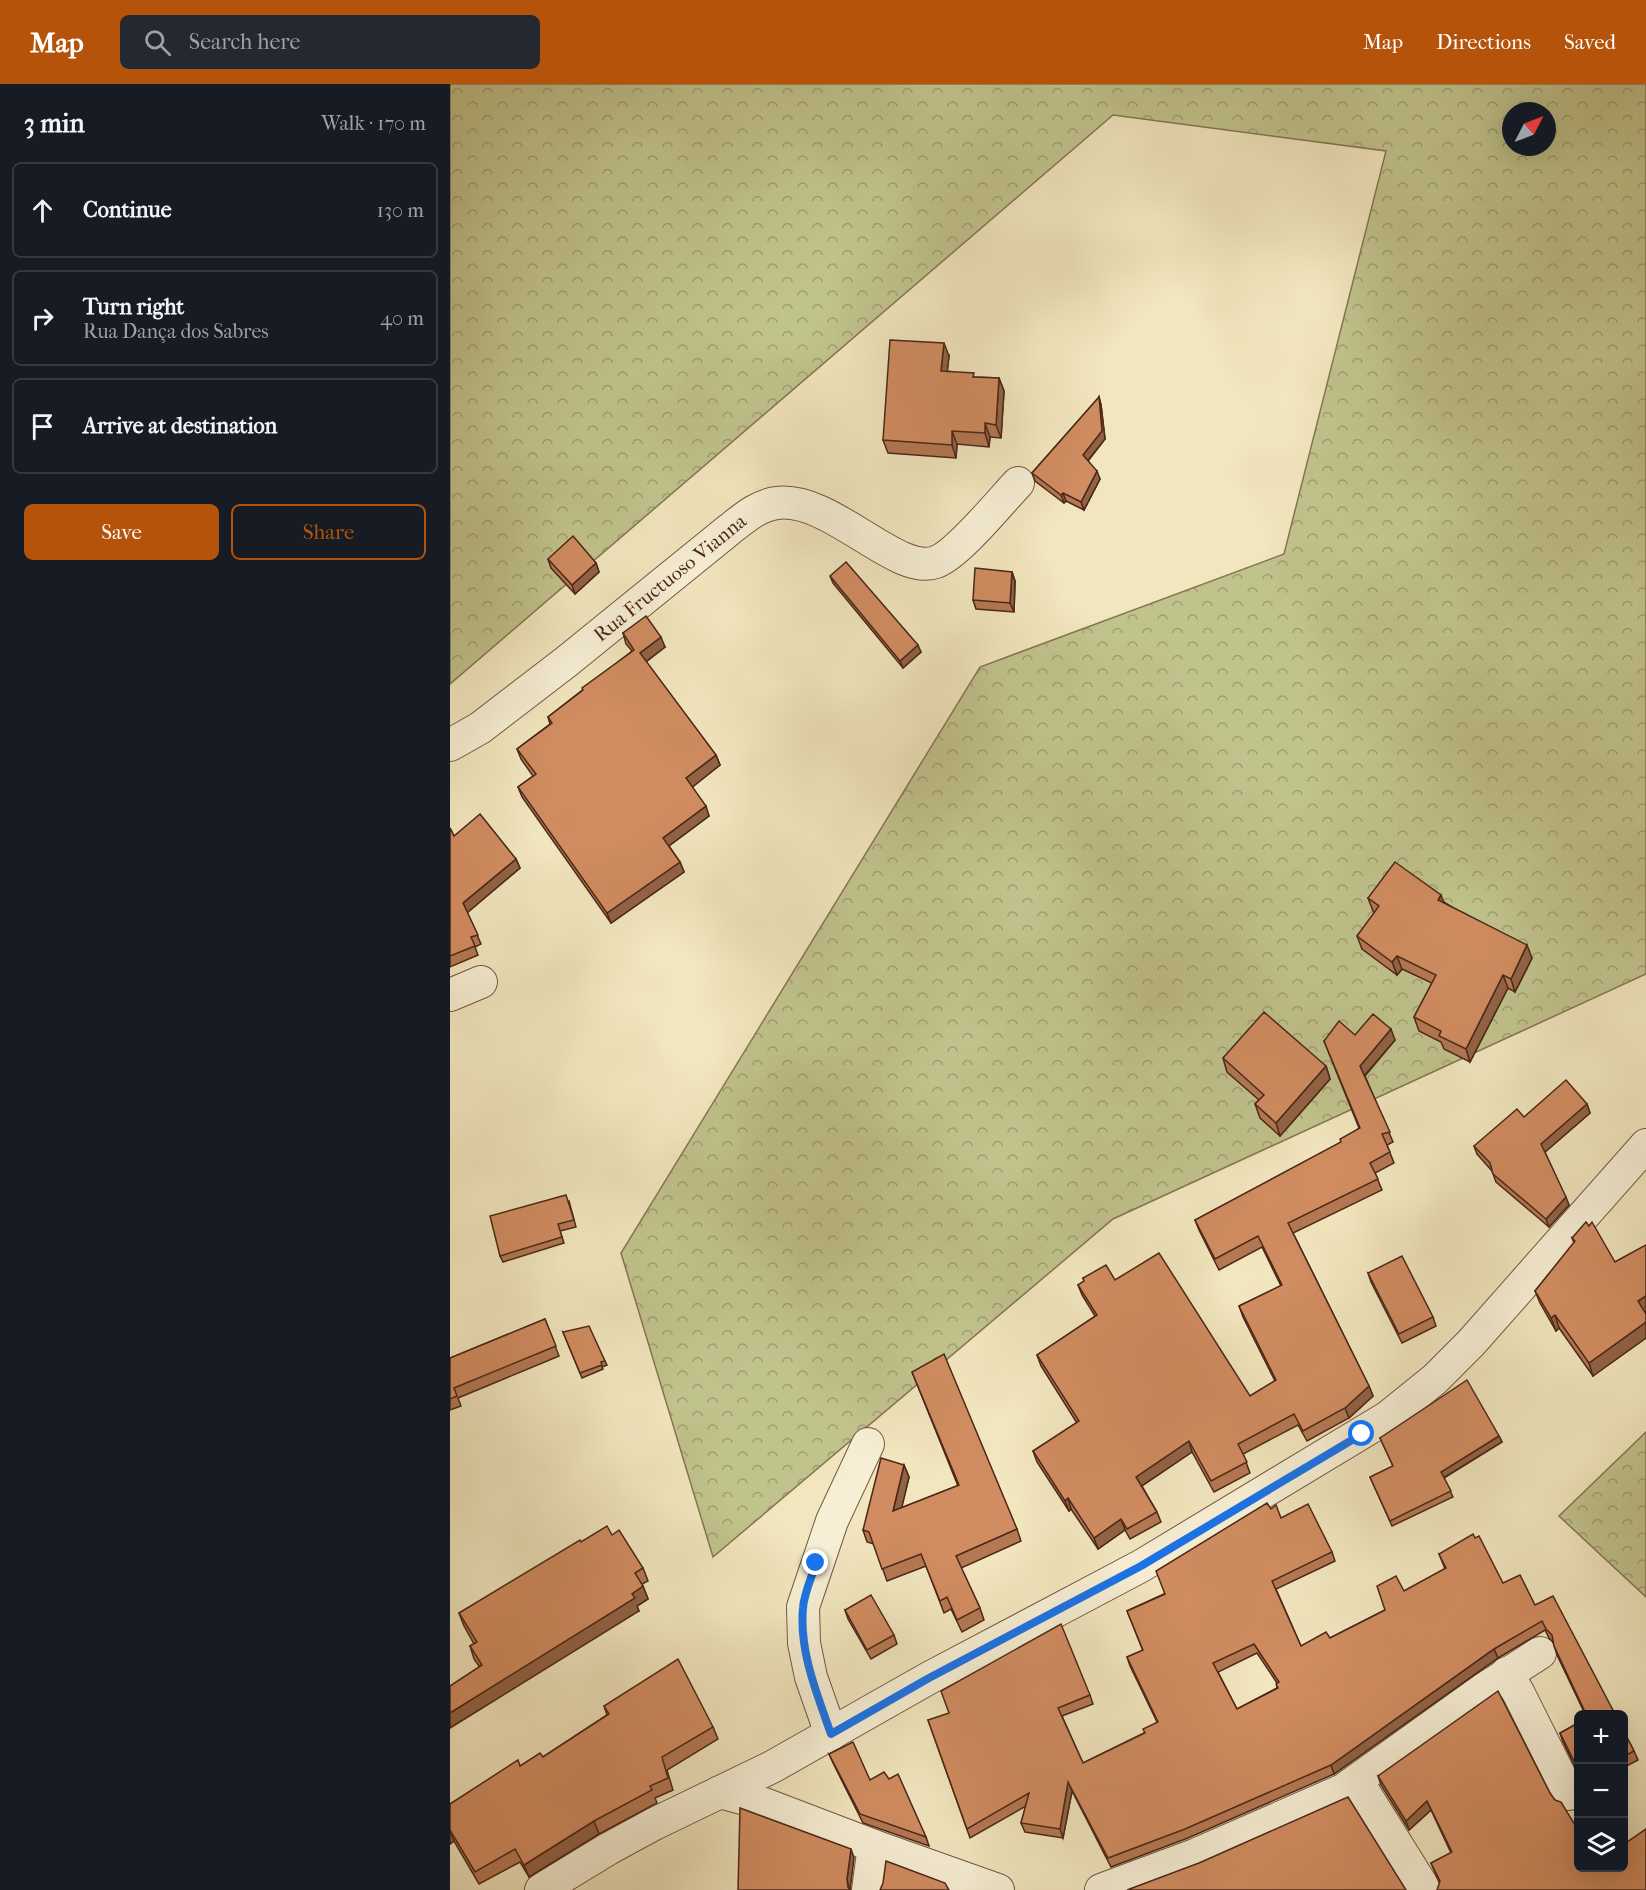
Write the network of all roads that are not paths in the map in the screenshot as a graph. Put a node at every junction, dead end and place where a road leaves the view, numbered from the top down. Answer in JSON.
{"nodes":[{"id":1,"x":1018,"y":483,"type":"dead end"},
{"id":2,"x":450,"y":745,"type":"edge"},
{"id":3,"x":481,"y":981,"type":"dead end"},
{"id":4,"x":450,"y":995,"type":"edge"},
{"id":5,"x":1646,"y":1145,"type":"edge"},
{"id":6,"x":868,"y":1444,"type":"dead end"},
{"id":7,"x":1540,"y":1653,"type":"dead end"},
{"id":8,"x":1507,"y":1673,"type":"junction"},
{"id":9,"x":831,"y":1734,"type":"junction"},
{"id":10,"x":1357,"y":1781,"type":"junction"},
{"id":11,"x":720,"y":1792,"type":"junction"},
{"id":12,"x":1569,"y":1794,"type":"dead end"},
{"id":13,"x":874,"y":1846,"type":"junction"},
{"id":14,"x":541,"y":1890,"type":"edge"},
{"id":15,"x":868,"y":1890,"type":"edge"},
{"id":16,"x":998,"y":1890,"type":"edge"},
{"id":17,"x":1101,"y":1890,"type":"edge"},
{"id":18,"x":1425,"y":1890,"type":"edge"}],
"edges":[{"from":1,"to":2,"type":"street","name":"Rua Fructuoso Vianna"},
{"from":3,"to":4,"type":"street"},
{"from":5,"to":9,"type":"street"},
{"from":6,"to":9,"type":"street"},
{"from":7,"to":8,"type":"street"},
{"from":8,"to":10,"type":"street"},
{"from":8,"to":12,"type":"street"},
{"from":9,"to":11,"type":"street"},
{"from":10,"to":17,"type":"street"},
{"from":10,"to":18,"type":"street"},
{"from":11,"to":13,"type":"street"},
{"from":11,"to":14,"type":"street"},
{"from":13,"to":15,"type":"street"},
{"from":13,"to":16,"type":"street"}]}
